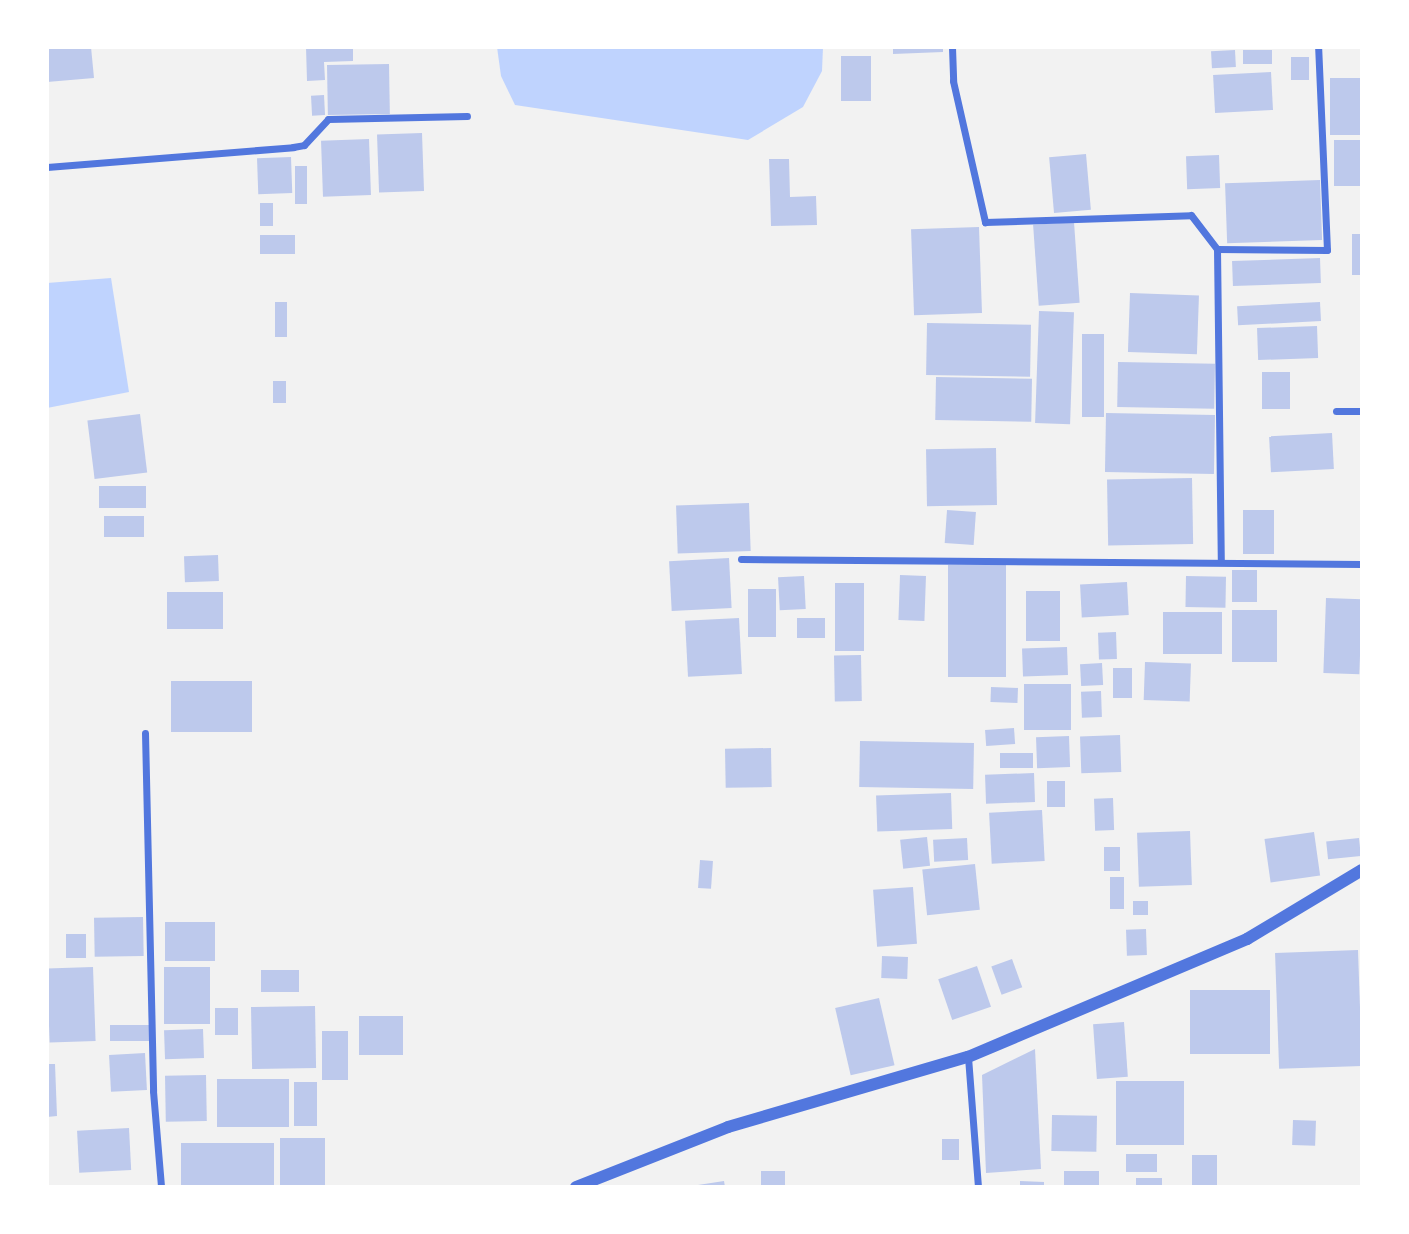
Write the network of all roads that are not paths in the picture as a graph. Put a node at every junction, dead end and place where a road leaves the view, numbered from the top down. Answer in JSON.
{"nodes":[{"id":1,"x":952,"y":47,"type":"edge"},
{"id":2,"x":1318,"y":47,"type":"edge"},
{"id":3,"x":467,"y":116,"type":"dead end"},
{"id":4,"x":47,"y":167,"type":"edge"},
{"id":5,"x":1217,"y":249,"type":"junction"},
{"id":6,"x":1336,"y":411,"type":"dead end"},
{"id":7,"x":1362,"y":411,"type":"edge"},
{"id":8,"x":741,"y":559,"type":"dead end"},
{"id":9,"x":1221,"y":560,"type":"junction"},
{"id":10,"x":1362,"y":564,"type":"edge"},
{"id":11,"x":145,"y":733,"type":"dead end"},
{"id":12,"x":1362,"y":870,"type":"edge"},
{"id":13,"x":968,"y":1057,"type":"junction"},
{"id":14,"x":161,"y":1187,"type":"edge"},
{"id":15,"x":576,"y":1187,"type":"edge"},
{"id":16,"x":978,"y":1187,"type":"edge"}],
"edges":[{"from":1,"to":5,"type":"street"},
{"from":2,"to":5,"type":"street"},
{"from":3,"to":4,"type":"street"},
{"from":5,"to":9,"type":"street"},
{"from":6,"to":7,"type":"street"},
{"from":8,"to":9,"type":"street"},
{"from":9,"to":10,"type":"street"},
{"from":11,"to":14,"type":"street"},
{"from":12,"to":13,"type":"street"},
{"from":13,"to":15,"type":"street"},
{"from":13,"to":16,"type":"street"}]}
